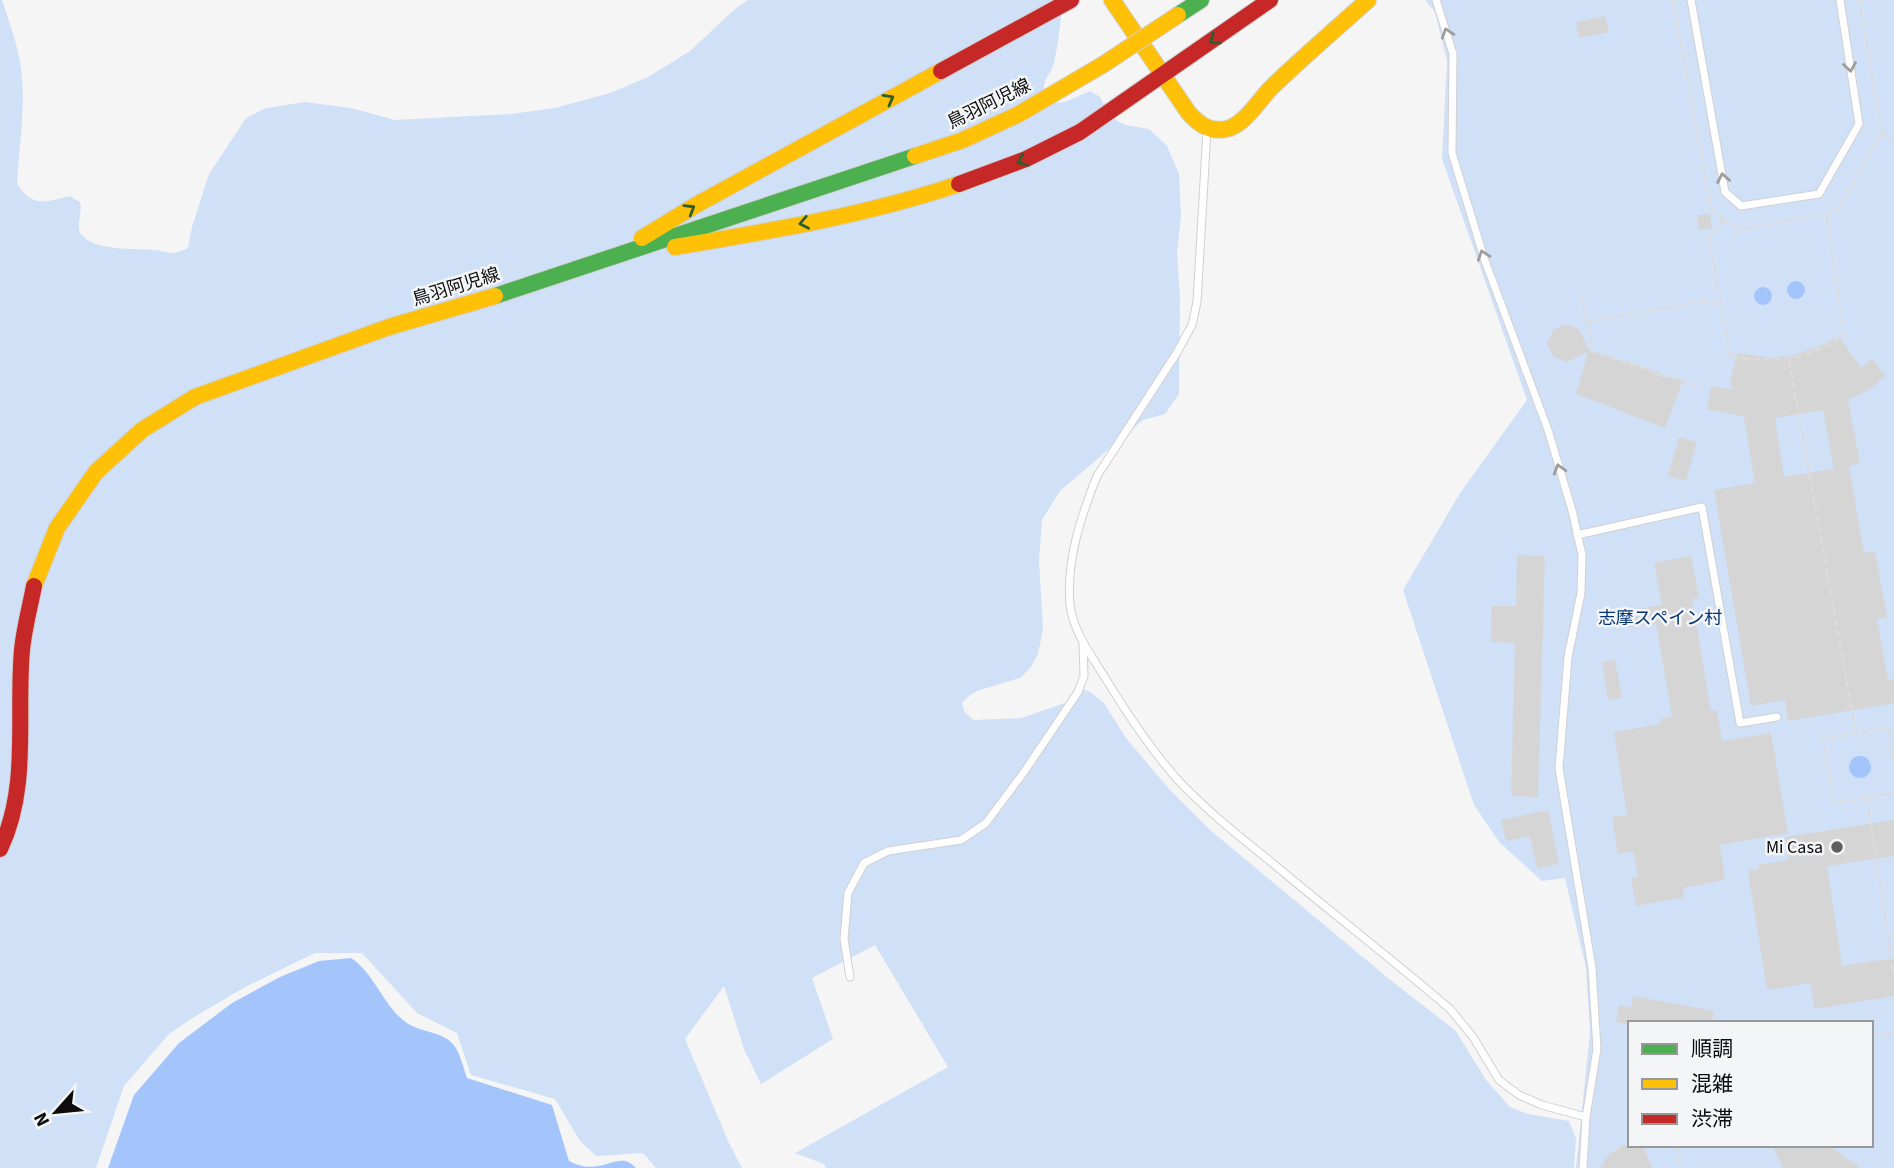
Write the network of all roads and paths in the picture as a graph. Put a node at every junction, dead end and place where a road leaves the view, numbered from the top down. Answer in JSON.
{"nodes":[{"id":1,"x":1071,"y":0,"type":"edge"},
{"id":2,"x":1112,"y":0,"type":"edge"},
{"id":3,"x":1201,"y":0,"type":"edge"},
{"id":4,"x":1270,"y":0,"type":"edge"},
{"id":5,"x":1368,"y":0,"type":"edge"},
{"id":6,"x":1436,"y":0,"type":"edge"},
{"id":7,"x":1673,"y":0,"type":"edge"},
{"id":8,"x":1691,"y":0,"type":"edge"},
{"id":9,"x":1840,"y":0,"type":"edge"},
{"id":10,"x":1859,"y":0,"type":"edge"},
{"id":11,"x":1164,"y":76,"type":"junction"},
{"id":12,"x":1207,"y":129,"type":"junction"},
{"id":13,"x":1882,"y":131,"type":"junction"},
{"id":14,"x":1894,"y":140,"type":"edge"},
{"id":15,"x":1826,"y":213,"type":"junction"},
{"id":16,"x":1724,"y":220,"type":"junction"},
{"id":17,"x":611,"y":257,"type":"junction"},
{"id":18,"x":1581,"y":297,"type":"dead end"},
{"id":19,"x":1720,"y":305,"type":"junction"},
{"id":20,"x":1586,"y":322,"type":"junction"},
{"id":21,"x":1789,"y":360,"type":"junction"},
{"id":22,"x":1702,"y":387,"type":"dead end"},
{"id":23,"x":1577,"y":535,"type":"junction"},
{"id":24,"x":1083,"y":642,"type":"junction"},
{"id":25,"x":1777,"y":717,"type":"dead end"},
{"id":26,"x":1856,"y":733,"type":"junction"},
{"id":27,"x":1894,"y":759,"type":"edge"},
{"id":28,"x":1894,"y":793,"type":"edge"},
{"id":29,"x":1867,"y":797,"type":"junction"},
{"id":30,"x":0,"y":849,"type":"edge"},
{"id":31,"x":1894,"y":975,"type":"edge"},
{"id":32,"x":850,"y":977,"type":"dead end"},
{"id":33,"x":1894,"y":1033,"type":"edge"},
{"id":34,"x":1873,"y":1036,"type":"edge"},
{"id":35,"x":1586,"y":1117,"type":"junction"},
{"id":36,"x":1678,"y":1147,"type":"edge"},
{"id":37,"x":1583,"y":1168,"type":"edge"},
{"id":38,"x":1680,"y":1168,"type":"edge"}],
"edges":[{"from":17,"to":1,"type":"main road","one_way":true},
{"from":2,"to":11,"type":"main road"},
{"from":3,"to":17,"type":"main road","name":"鳥羽阿児線","bridge":true},
{"from":4,"to":11,"type":"main road","one_way":true},
{"from":5,"to":12,"type":"main road"},
{"from":23,"to":6,"type":"lane","one_way":true},
{"from":7,"to":16,"type":"path"},
{"from":9,"to":8,"type":"lane","one_way":true},
{"from":10,"to":13,"type":"path"},
{"from":11,"to":12,"type":"main road"},
{"from":11,"to":17,"type":"main road","one_way":true},
{"from":12,"to":24,"type":"lane"},
{"from":13,"to":14,"type":"path"},
{"from":13,"to":15,"type":"path"},
{"from":15,"to":16,"type":"path"},
{"from":15,"to":21,"type":"path"},
{"from":16,"to":19,"type":"path"},
{"from":17,"to":30,"type":"main road","name":"鳥羽阿児線"},
{"from":18,"to":20,"type":"path"},
{"from":19,"to":20,"type":"path"},
{"from":19,"to":21,"type":"path"},
{"from":20,"to":22,"type":"path"},
{"from":21,"to":26,"type":"path"},
{"from":23,"to":25,"type":"lane"},
{"from":23,"to":35,"type":"lane"},
{"from":24,"to":32,"type":"lane"},
{"from":24,"to":35,"type":"lane"},
{"from":26,"to":27,"type":"path"},
{"from":26,"to":29,"type":"path"},
{"from":28,"to":29,"type":"path"},
{"from":29,"to":31,"type":"path"},
{"from":33,"to":34,"type":"path"},
{"from":35,"to":37,"type":"lane"},
{"from":36,"to":38,"type":"path"}]}
